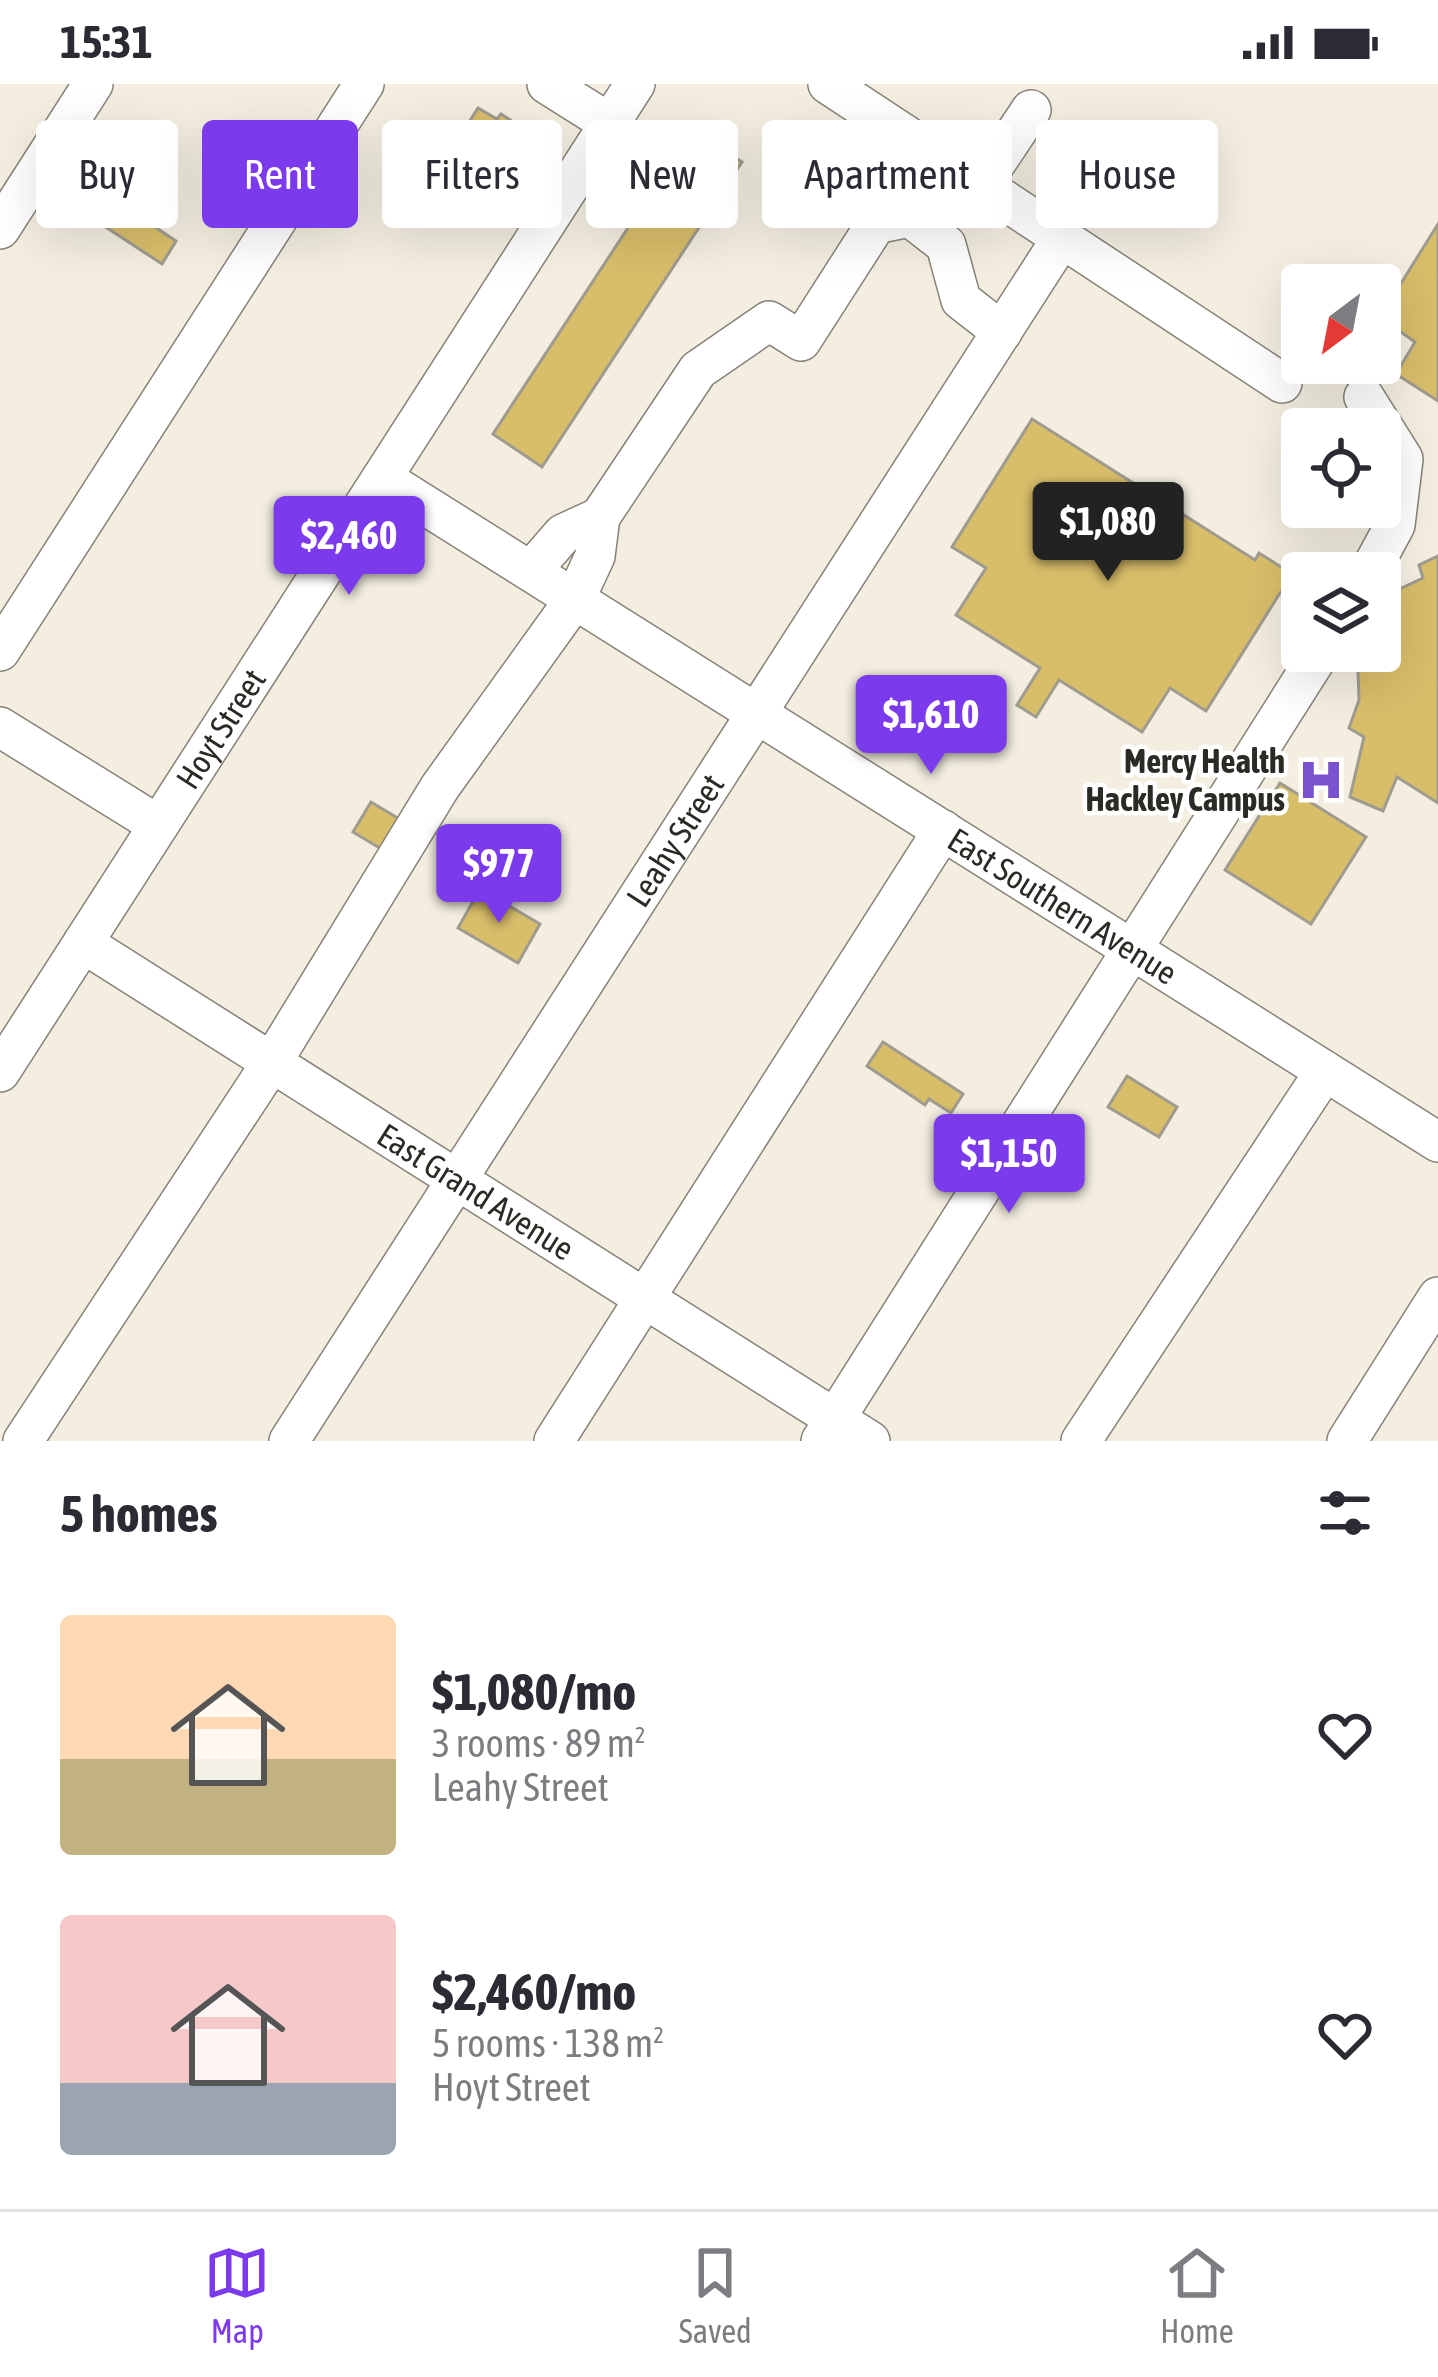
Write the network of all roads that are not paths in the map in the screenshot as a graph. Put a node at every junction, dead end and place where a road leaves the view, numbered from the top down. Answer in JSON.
{"nodes":[{"id":1,"x":93,"y":84,"type":"edge"},
{"id":2,"x":364,"y":84,"type":"edge"},
{"id":3,"x":547,"y":84,"type":"edge"},
{"id":4,"x":635,"y":84,"type":"edge"},
{"id":5,"x":828,"y":84,"type":"edge"},
{"id":6,"x":1031,"y":110,"type":"dead end"},
{"id":7,"x":604,"y":120,"type":"edge"},
{"id":8,"x":611,"y":120,"type":"edge"},
{"id":9,"x":885,"y":120,"type":"edge"},
{"id":10,"x":1012,"y":138,"type":"edge"},
{"id":11,"x":586,"y":159,"type":"edge"},
{"id":12,"x":1012,"y":207,"type":"edge"},
{"id":13,"x":873,"y":228,"type":"edge"},
{"id":14,"x":924,"y":228,"type":"edge"},
{"id":15,"x":0,"y":229,"type":"edge"},
{"id":16,"x":1060,"y":242,"type":"junction"},
{"id":17,"x":1002,"y":332,"type":"junction"},
{"id":18,"x":1281,"y":382,"type":"edge"},
{"id":19,"x":1364,"y":397,"type":"dead end"},
{"id":20,"x":382,"y":478,"type":"junction"},
{"id":21,"x":600,"y":517,"type":"junction"},
{"id":22,"x":1380,"y":552,"type":"edge"},
{"id":23,"x":531,"y":572,"type":"junction"},
{"id":24,"x":575,"y":599,"type":"junction"},
{"id":25,"x":0,"y":650,"type":"edge"},
{"id":26,"x":1308,"y":672,"type":"edge"},
{"id":27,"x":756,"y":711,"type":"junction"},
{"id":28,"x":0,"y":727,"type":"edge"},
{"id":29,"x":158,"y":825,"type":"junction"},
{"id":30,"x":944,"y":830,"type":"junction"},
{"id":31,"x":83,"y":943,"type":"junction"},
{"id":32,"x":1134,"y":951,"type":"junction"},
{"id":33,"x":272,"y":1062,"type":"junction"},
{"id":34,"x":1324,"y":1071,"type":"junction"},
{"id":35,"x":0,"y":1072,"type":"edge"},
{"id":36,"x":1438,"y":1142,"type":"edge"},
{"id":37,"x":459,"y":1182,"type":"junction"},
{"id":38,"x":1438,"y":1297,"type":"edge"},
{"id":39,"x":647,"y":1300,"type":"junction"},
{"id":40,"x":828,"y":1430,"type":"edge"},
{"id":41,"x":23,"y":1441,"type":"edge"},
{"id":42,"x":289,"y":1441,"type":"edge"},
{"id":43,"x":554,"y":1441,"type":"edge"},
{"id":44,"x":870,"y":1441,"type":"edge"},
{"id":45,"x":1081,"y":1441,"type":"edge"},
{"id":46,"x":1347,"y":1441,"type":"edge"}],
"edges":[{"from":1,"to":15,"type":"street"},
{"from":2,"to":25,"type":"street"},
{"from":3,"to":7,"type":"street"},
{"from":4,"to":8,"type":"street","name":"Hoyt Street"},
{"from":5,"to":9,"type":"street"},
{"from":6,"to":10,"type":"street"},
{"from":11,"to":20,"type":"street","name":"Hoyt Street"},
{"from":12,"to":16,"type":"street"},
{"from":13,"to":21,"type":"street"},
{"from":14,"to":17,"type":"street"},
{"from":16,"to":17,"type":"street","name":"Leahy Street"},
{"from":16,"to":18,"type":"street"},
{"from":17,"to":27,"type":"street","name":"Leahy Street"},
{"from":19,"to":22,"type":"street"},
{"from":20,"to":23,"type":"street","name":"East Southern Avenue"},
{"from":20,"to":29,"type":"street","name":"Hoyt Street"},
{"from":21,"to":23,"type":"street"},
{"from":21,"to":24,"type":"street"},
{"from":23,"to":24,"type":"street","name":"East Southern Avenue"},
{"from":24,"to":27,"type":"street","name":"East Southern Avenue"},
{"from":24,"to":33,"type":"street"},
{"from":26,"to":32,"type":"street"},
{"from":27,"to":30,"type":"street","name":"East Southern Avenue"},
{"from":27,"to":37,"type":"street","name":"Leahy Street"},
{"from":28,"to":29,"type":"street"},
{"from":29,"to":31,"type":"street","name":"Hoyt Street"},
{"from":30,"to":32,"type":"street","name":"East Southern Avenue"},
{"from":30,"to":39,"type":"street"},
{"from":31,"to":33,"type":"street","name":"East Grand Avenue"},
{"from":31,"to":35,"type":"street","name":"Hoyt Street"},
{"from":32,"to":34,"type":"street","name":"East Southern Avenue"},
{"from":32,"to":40,"type":"street"},
{"from":33,"to":37,"type":"street","name":"East Grand Avenue"},
{"from":33,"to":41,"type":"street"},
{"from":34,"to":36,"type":"street","name":"East Southern Avenue"},
{"from":34,"to":45,"type":"street"},
{"from":37,"to":39,"type":"street","name":"East Grand Avenue"},
{"from":37,"to":42,"type":"street","name":"Leahy Street"},
{"from":38,"to":46,"type":"street"},
{"from":39,"to":40,"type":"street","name":"East Grand Avenue"},
{"from":39,"to":43,"type":"street"},
{"from":40,"to":44,"type":"street","name":"East Grand Avenue"}]}
